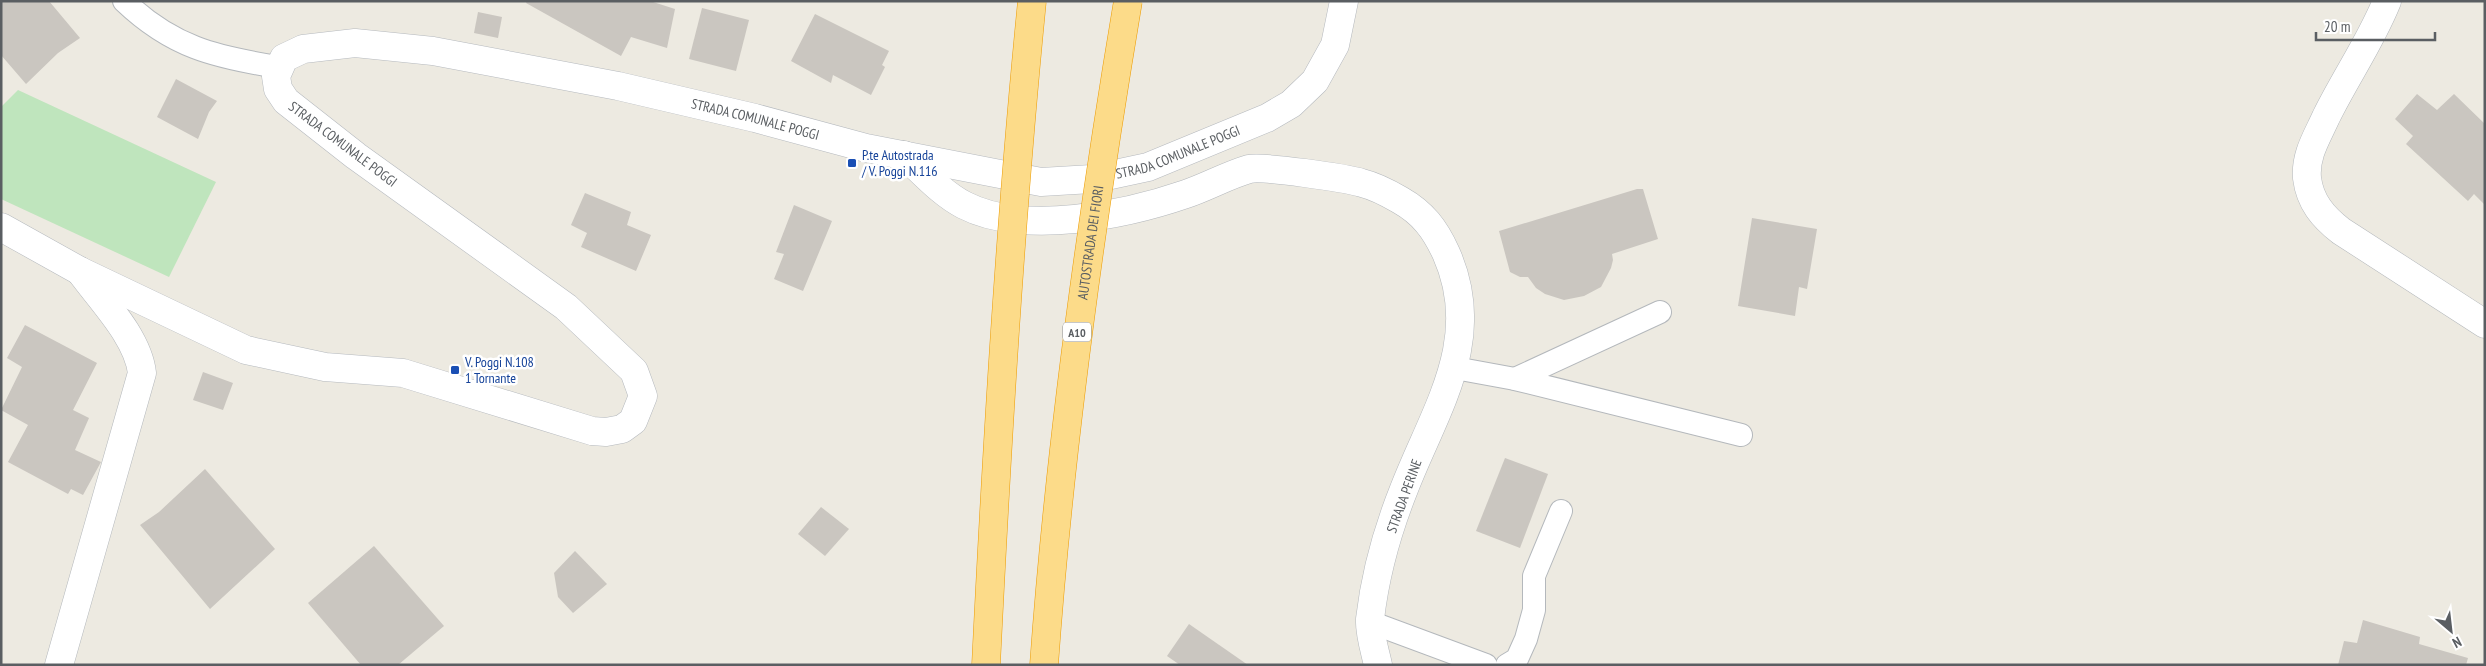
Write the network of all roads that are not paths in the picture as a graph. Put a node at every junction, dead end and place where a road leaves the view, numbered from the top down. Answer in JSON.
{"nodes":[{"id":1,"x":124,"y":1,"type":"edge"},
{"id":2,"x":1032,"y":1,"type":"edge"},
{"id":3,"x":1128,"y":1,"type":"edge"},
{"id":4,"x":1344,"y":1,"type":"edge"},
{"id":5,"x":2387,"y":1,"type":"edge"},
{"id":6,"x":278,"y":67,"type":"junction"},
{"id":7,"x":904,"y":155,"type":"junction"},
{"id":8,"x":1,"y":227,"type":"edge"},
{"id":9,"x":80,"y":271,"type":"junction"},
{"id":10,"x":1660,"y":312,"type":"dead end"},
{"id":11,"x":2485,"y":324,"type":"edge"},
{"id":12,"x":1455,"y":368,"type":"junction"},
{"id":13,"x":1515,"y":379,"type":"junction"},
{"id":14,"x":1741,"y":436,"type":"dead end"},
{"id":15,"x":1560,"y":511,"type":"dead end"},
{"id":16,"x":1370,"y":622,"type":"junction"},
{"id":17,"x":59,"y":665,"type":"edge"},
{"id":18,"x":986,"y":665,"type":"edge"},
{"id":19,"x":1044,"y":665,"type":"edge"},
{"id":20,"x":1378,"y":665,"type":"edge"},
{"id":21,"x":1486,"y":665,"type":"edge"},
{"id":22,"x":1507,"y":665,"type":"edge"}],
"edges":[{"from":1,"to":6,"type":"lane"},
{"from":2,"to":18,"type":"highway","bridge":true},
{"from":3,"to":19,"type":"highway","name":"AUTOSTRADA DEI FIORI","number":"A10","bridge":true},
{"from":4,"to":7,"type":"main road","name":"STRADA COMUNALE POGGI"},
{"from":5,"to":11,"type":"main road"},
{"from":6,"to":7,"type":"main road","name":"STRADA COMUNALE POGGI"},
{"from":6,"to":9,"type":"main road","name":"STRADA COMUNALE POGGI"},
{"from":7,"to":12,"type":"main road","name":"STRADA PERINE"},
{"from":8,"to":9,"type":"main road","name":"STRADA COMUNALE POGGI"},
{"from":9,"to":17,"type":"main road"},
{"from":10,"to":13,"type":"lane"},
{"from":12,"to":13,"type":"lane"},
{"from":12,"to":16,"type":"main road","name":"STRADA PERINE"},
{"from":13,"to":14,"type":"lane"},
{"from":15,"to":22,"type":"lane"},
{"from":16,"to":20,"type":"main road","name":"STRADA PERINE"},
{"from":16,"to":21,"type":"lane"}]}
